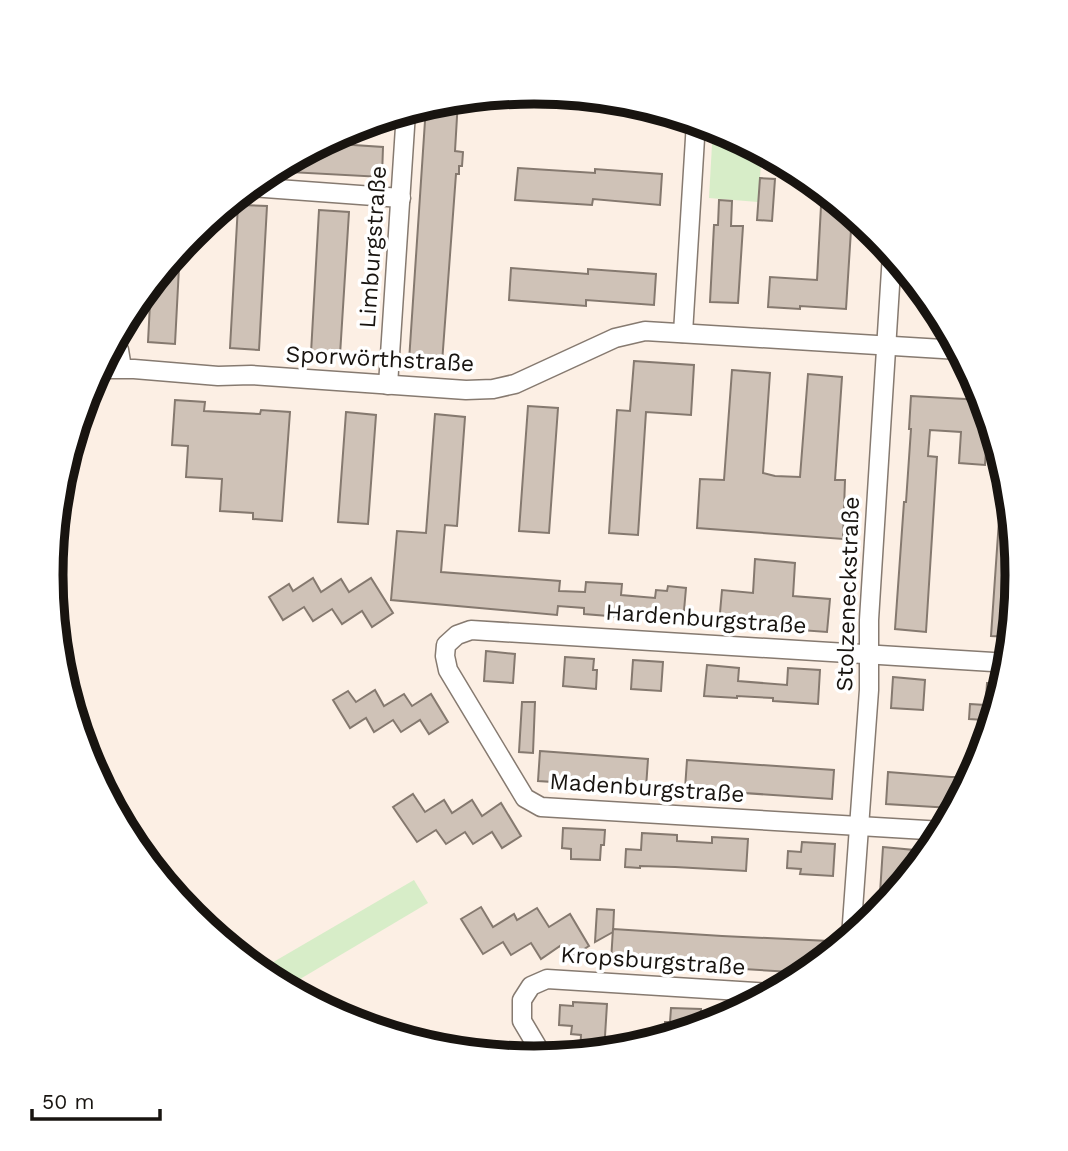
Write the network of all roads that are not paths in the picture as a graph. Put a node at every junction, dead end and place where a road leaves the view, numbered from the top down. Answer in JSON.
{"nodes":[{"id":1,"x":405,"y":123,"type":"edge"},
{"id":2,"x":695,"y":133,"type":"edge"},
{"id":3,"x":266,"y":188,"type":"edge"},
{"id":4,"x":401,"y":198,"type":"junction"},
{"id":5,"x":891,"y":269,"type":"edge"},
{"id":6,"x":683,"y":333,"type":"junction"},
{"id":7,"x":886,"y":346,"type":"junction"},
{"id":8,"x":947,"y":349,"type":"edge"},
{"id":9,"x":119,"y":354,"type":"edge"},
{"id":10,"x":111,"y":368,"type":"edge"},
{"id":11,"x":122,"y":368,"type":"junction"},
{"id":12,"x":388,"y":386,"type":"junction"},
{"id":13,"x":446,"y":645,"type":"joint"},
{"id":14,"x":869,"y":654,"type":"junction"},
{"id":15,"x":997,"y":662,"type":"edge"},
{"id":16,"x":858,"y":826,"type":"junction"},
{"id":17,"x":930,"y":830,"type":"edge"},
{"id":18,"x":852,"y":923,"type":"edge"},
{"id":19,"x":753,"y":992,"type":"edge"},
{"id":20,"x":537,"y":1046,"type":"edge"}],
"edges":[{"from":1,"to":4,"type":"street","name":"Limburgstraße"},
{"from":2,"to":6,"type":"street"},
{"from":3,"to":4,"type":"street"},
{"from":4,"to":12,"type":"street","name":"Limburgstraße"},
{"from":5,"to":7,"type":"street","name":"Stolzeneckstraße"},
{"from":6,"to":7,"type":"street","name":"Sporwörthstraße"},
{"from":6,"to":12,"type":"street","name":"Sporwörthstraße"},
{"from":7,"to":8,"type":"street","name":"Sporwörthstraße"},
{"from":7,"to":14,"type":"street","name":"Stolzeneckstraße"},
{"from":9,"to":11,"type":"street"},
{"from":10,"to":11,"type":"street","name":"Sporwörthstraße"},
{"from":11,"to":12,"type":"street","name":"Sporwörthstraße"},
{"from":13,"to":14,"type":"street","name":"Hardenburgstraße"},
{"from":13,"to":16,"type":"street","name":"Madenburgstraße"},
{"from":14,"to":15,"type":"street","name":"Hardenburgstraße"},
{"from":14,"to":16,"type":"street","name":"Stolzeneckstraße"},
{"from":16,"to":17,"type":"street","name":"Madenburgstraße"},
{"from":16,"to":18,"type":"street","name":"Stolzeneckstraße"},
{"from":19,"to":20,"type":"street","name":"Kropsburgstraße"}]}
